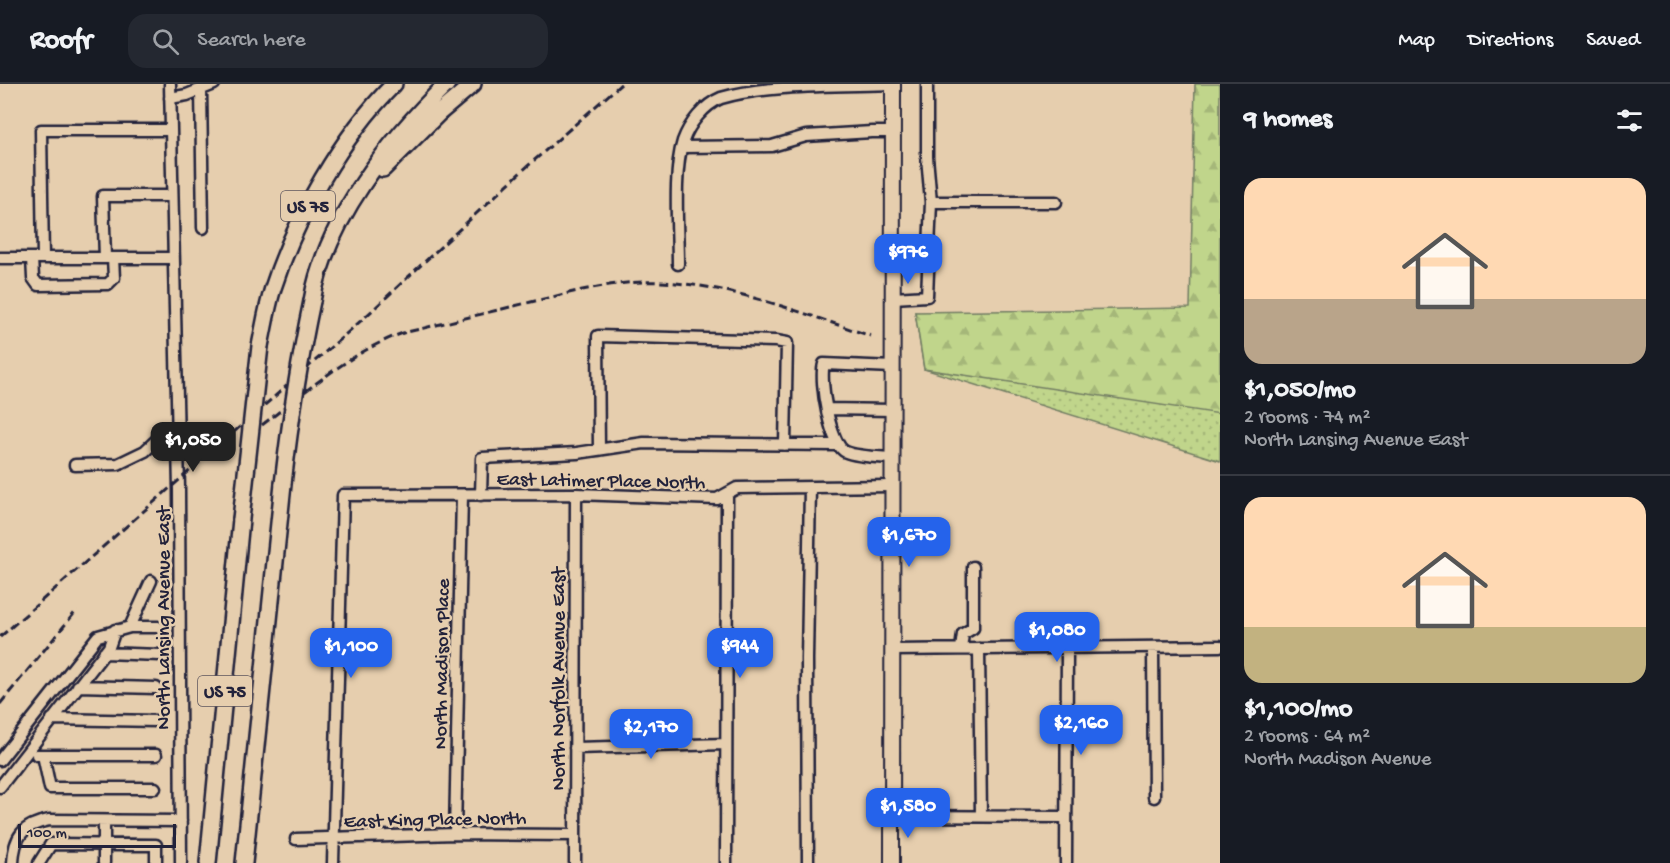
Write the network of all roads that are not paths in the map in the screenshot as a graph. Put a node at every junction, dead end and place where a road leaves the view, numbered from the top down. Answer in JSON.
{"nodes":[{"id":1,"x":170,"y":84,"type":"edge"},
{"id":2,"x":214,"y":84,"type":"edge"},
{"id":3,"x":394,"y":84,"type":"edge"},
{"id":4,"x":447,"y":84,"type":"edge"},
{"id":5,"x":473,"y":84,"type":"edge"},
{"id":6,"x":893,"y":84,"type":"edge"},
{"id":7,"x":927,"y":84,"type":"edge"},
{"id":8,"x":201,"y":89,"type":"junction"},
{"id":9,"x":170,"y":98,"type":"junction"},
{"id":10,"x":171,"y":130,"type":"junction"},
{"id":11,"x":893,"y":132,"type":"junction"},
{"id":12,"x":682,"y":147,"type":"junction"},
{"id":13,"x":172,"y":196,"type":"junction"},
{"id":14,"x":356,"y":196,"type":"junction"},
{"id":15,"x":931,"y":202,"type":"junction"},
{"id":16,"x":1056,"y":202,"type":"dead end"},
{"id":17,"x":203,"y":228,"type":"dead end"},
{"id":18,"x":0,"y":258,"type":"edge"},
{"id":19,"x":38,"y":258,"type":"junction"},
{"id":20,"x":109,"y":258,"type":"junction"},
{"id":21,"x":173,"y":258,"type":"junction"},
{"id":22,"x":678,"y":264,"type":"dead end"},
{"id":23,"x":893,"y":298,"type":"junction"},
{"id":24,"x":893,"y":367,"type":"junction"},
{"id":25,"x":827,"y":409,"type":"junction"},
{"id":26,"x":893,"y":410,"type":"junction"},
{"id":27,"x":177,"y":428,"type":"junction"},
{"id":28,"x":785,"y":445,"type":"junction"},
{"id":29,"x":837,"y":445,"type":"junction"},
{"id":30,"x":599,"y":450,"type":"junction"},
{"id":31,"x":893,"y":458,"type":"junction"},
{"id":32,"x":75,"y":465,"type":"dead end"},
{"id":33,"x":893,"y":486,"type":"junction"},
{"id":34,"x":810,"y":488,"type":"junction"},
{"id":35,"x":576,"y":494,"type":"junction"},
{"id":36,"x":727,"y":494,"type":"junction"},
{"id":37,"x":462,"y":495,"type":"junction"},
{"id":38,"x":481,"y":495,"type":"junction"},
{"id":39,"x":974,"y":567,"type":"dead end"},
{"id":40,"x":151,"y":581,"type":"dead end"},
{"id":41,"x":130,"y":627,"type":"junction"},
{"id":42,"x":158,"y":627,"type":"dead end"},
{"id":43,"x":115,"y":630,"type":"junction"},
{"id":44,"x":1220,"y":646,"type":"edge"},
{"id":45,"x":1067,"y":648,"type":"junction"},
{"id":46,"x":1153,"y":648,"type":"junction"},
{"id":47,"x":961,"y":649,"type":"junction"},
{"id":48,"x":979,"y":649,"type":"junction"},
{"id":49,"x":893,"y":650,"type":"junction"},
{"id":50,"x":104,"y":653,"type":"junction"},
{"id":51,"x":160,"y":655,"type":"dead end"},
{"id":52,"x":78,"y":686,"type":"junction"},
{"id":53,"x":156,"y":688,"type":"dead end"},
{"id":54,"x":52,"y":719,"type":"junction"},
{"id":55,"x":157,"y":721,"type":"dead end"},
{"id":56,"x":726,"y":744,"type":"junction"},
{"id":57,"x":575,"y":748,"type":"junction"},
{"id":58,"x":25,"y":755,"type":"junction"},
{"id":59,"x":43,"y":755,"type":"junction"},
{"id":60,"x":156,"y":755,"type":"dead end"},
{"id":61,"x":0,"y":760,"type":"edge"},
{"id":62,"x":0,"y":787,"type":"edge"},
{"id":63,"x":155,"y":788,"type":"dead end"},
{"id":64,"x":1154,"y":796,"type":"dead end"},
{"id":65,"x":892,"y":816,"type":"junction"},
{"id":66,"x":981,"y":816,"type":"junction"},
{"id":67,"x":1066,"y":817,"type":"junction"},
{"id":68,"x":104,"y":821,"type":"junction"},
{"id":69,"x":181,"y":822,"type":"junction"},
{"id":70,"x":455,"y":834,"type":"junction"},
{"id":71,"x":575,"y":835,"type":"junction"},
{"id":72,"x":332,"y":837,"type":"junction"},
{"id":73,"x":296,"y":838,"type":"dead end"},
{"id":74,"x":104,"y":844,"type":"junction"},
{"id":75,"x":13,"y":863,"type":"edge"},
{"id":76,"x":39,"y":863,"type":"edge"},
{"id":77,"x":104,"y":863,"type":"edge"},
{"id":78,"x":156,"y":863,"type":"edge"},
{"id":79,"x":181,"y":863,"type":"edge"},
{"id":80,"x":208,"y":863,"type":"edge"},
{"id":81,"x":244,"y":863,"type":"edge"},
{"id":82,"x":333,"y":863,"type":"edge"},
{"id":83,"x":575,"y":863,"type":"edge"},
{"id":84,"x":726,"y":863,"type":"edge"},
{"id":85,"x":808,"y":863,"type":"edge"},
{"id":86,"x":892,"y":863,"type":"edge"},
{"id":87,"x":1066,"y":863,"type":"edge"}],
"edges":[{"from":1,"to":9,"type":"street","name":"North Lansing Avenue East"},
{"from":2,"to":8,"type":"street"},
{"from":3,"to":80,"type":"highway","number":"US 75","bridge":true},
{"from":4,"to":14,"type":"highway","number":"US 75"},
{"from":5,"to":14,"type":"highway"},
{"from":6,"to":11,"type":"main road"},
{"from":6,"to":12,"type":"street"},
{"from":7,"to":15,"type":"street"},
{"from":8,"to":9,"type":"street"},
{"from":8,"to":17,"type":"street"},
{"from":9,"to":10,"type":"street","name":"North Lansing Avenue East"},
{"from":10,"to":13,"type":"street","name":"North Lansing Avenue East"},
{"from":10,"to":19,"type":"street"},
{"from":11,"to":12,"type":"street"},
{"from":11,"to":23,"type":"main road"},
{"from":12,"to":22,"type":"street"},
{"from":13,"to":20,"type":"street"},
{"from":13,"to":21,"type":"street","name":"North Lansing Avenue East"},
{"from":14,"to":81,"type":"highway","number":"US 75","bridge":true},
{"from":15,"to":16,"type":"street"},
{"from":15,"to":23,"type":"street"},
{"from":18,"to":19,"type":"street"},
{"from":19,"to":20,"type":"street"},
{"from":19,"to":20,"type":"street"},
{"from":20,"to":21,"type":"street"},
{"from":21,"to":27,"type":"street","name":"North Lansing Avenue East"},
{"from":23,"to":24,"type":"main road"},
{"from":24,"to":25,"type":"street"},
{"from":24,"to":26,"type":"main road"},
{"from":25,"to":26,"type":"street"},
{"from":25,"to":29,"type":"street"},
{"from":26,"to":31,"type":"main road"},
{"from":27,"to":32,"type":"street"},
{"from":27,"to":69,"type":"street","name":"North Lansing Avenue East"},
{"from":28,"to":29,"type":"street"},
{"from":28,"to":30,"type":"street"},
{"from":28,"to":30,"type":"street"},
{"from":29,"to":31,"type":"street"},
{"from":30,"to":38,"type":"street"},
{"from":31,"to":33,"type":"main road"},
{"from":33,"to":34,"type":"street","name":"East Latimer Place North"},
{"from":33,"to":49,"type":"main road"},
{"from":34,"to":36,"type":"street","name":"East Latimer Place North"},
{"from":34,"to":85,"type":"street"},
{"from":35,"to":36,"type":"street","name":"East Latimer Place North"},
{"from":35,"to":38,"type":"street","name":"East Latimer Place North"},
{"from":35,"to":57,"type":"street","name":"North Norfolk Avenue East"},
{"from":36,"to":56,"type":"street"},
{"from":37,"to":38,"type":"street","name":"East Latimer Place North"},
{"from":37,"to":70,"type":"street","name":"North Madison Place"},
{"from":37,"to":72,"type":"street","name":"East Latimer Place North"},
{"from":39,"to":47,"type":"street"},
{"from":40,"to":41,"type":"street"},
{"from":41,"to":42,"type":"street"},
{"from":41,"to":43,"type":"street"},
{"from":43,"to":50,"type":"street"},
{"from":43,"to":61,"type":"street"},
{"from":44,"to":46,"type":"street"},
{"from":45,"to":46,"type":"street"},
{"from":45,"to":48,"type":"street"},
{"from":45,"to":67,"type":"street"},
{"from":46,"to":64,"type":"street"},
{"from":47,"to":48,"type":"street"},
{"from":47,"to":49,"type":"street"},
{"from":48,"to":66,"type":"street"},
{"from":49,"to":65,"type":"main road"},
{"from":50,"to":51,"type":"street"},
{"from":50,"to":52,"type":"street"},
{"from":52,"to":53,"type":"street"},
{"from":52,"to":54,"type":"street"},
{"from":54,"to":55,"type":"street"},
{"from":54,"to":58,"type":"street"},
{"from":56,"to":57,"type":"street"},
{"from":56,"to":84,"type":"street"},
{"from":57,"to":71,"type":"street","name":"North Norfolk Avenue East"},
{"from":58,"to":59,"type":"street"},
{"from":58,"to":62,"type":"street"},
{"from":59,"to":60,"type":"street"},
{"from":59,"to":63,"type":"street"},
{"from":65,"to":66,"type":"street"},
{"from":65,"to":86,"type":"main road"},
{"from":66,"to":67,"type":"street"},
{"from":67,"to":87,"type":"street"},
{"from":68,"to":69,"type":"street"},
{"from":68,"to":74,"type":"street"},
{"from":68,"to":75,"type":"street"},
{"from":69,"to":79,"type":"street","name":"North Lansing Avenue East"},
{"from":70,"to":71,"type":"street","name":"East King Place North"},
{"from":70,"to":72,"type":"street","name":"East King Place North"},
{"from":71,"to":83,"type":"street","name":"North Norfolk Avenue East"},
{"from":72,"to":73,"type":"street","name":"East King Place North"},
{"from":72,"to":82,"type":"street"},
{"from":74,"to":76,"type":"street"},
{"from":74,"to":77,"type":"street"},
{"from":74,"to":78,"type":"street"}]}
